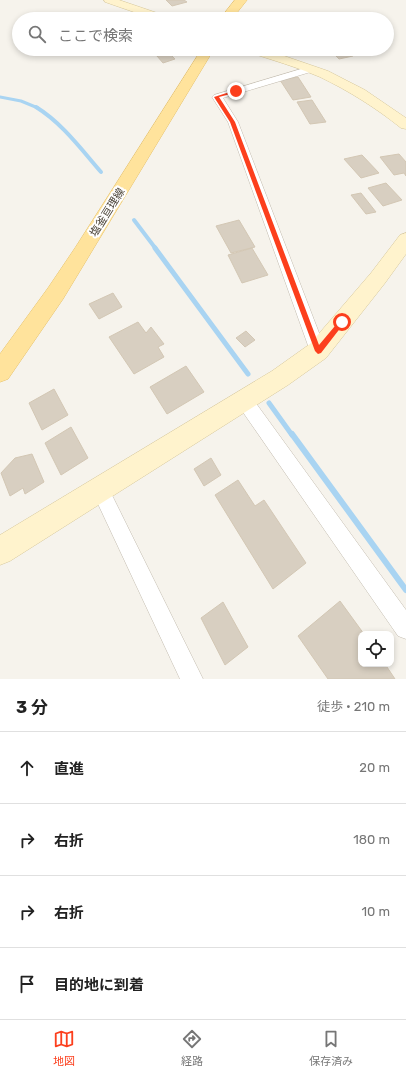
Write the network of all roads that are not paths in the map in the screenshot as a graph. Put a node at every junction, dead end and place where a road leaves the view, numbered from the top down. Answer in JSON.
{"nodes":[{"id":1,"x":109,"y":0,"type":"edge"},
{"id":2,"x":241,"y":0,"type":"edge"},
{"id":3,"x":144,"y":12,"type":"edge"},
{"id":4,"x":232,"y":12,"type":"edge"},
{"id":5,"x":204,"y":56,"type":"edge"},
{"id":6,"x":273,"y":56,"type":"edge"},
{"id":7,"x":311,"y":69,"type":"junction"},
{"id":8,"x":406,"y":125,"type":"edge"},
{"id":9,"x":406,"y":240,"type":"edge"},
{"id":10,"x":318,"y":351,"type":"junction"},
{"id":11,"x":0,"y":372,"type":"edge"},
{"id":12,"x":244,"y":400,"type":"junction"},
{"id":13,"x":100,"y":489,"type":"junction"},
{"id":14,"x":0,"y":551,"type":"edge"},
{"id":15,"x":406,"y":628,"type":"edge"},
{"id":16,"x":192,"y":679,"type":"edge"}],
"edges":[{"from":1,"to":3,"type":"street"},
{"from":2,"to":4,"type":"main road"},
{"from":5,"to":11,"type":"main road","name":"塩釜亘理線"},
{"from":6,"to":7,"type":"street"},
{"from":7,"to":8,"type":"street"},
{"from":7,"to":10,"type":"street"},
{"from":9,"to":10,"type":"street"},
{"from":10,"to":12,"type":"street"},
{"from":12,"to":13,"type":"street"},
{"from":12,"to":15,"type":"street"},
{"from":13,"to":14,"type":"street"},
{"from":13,"to":16,"type":"street"}]}
